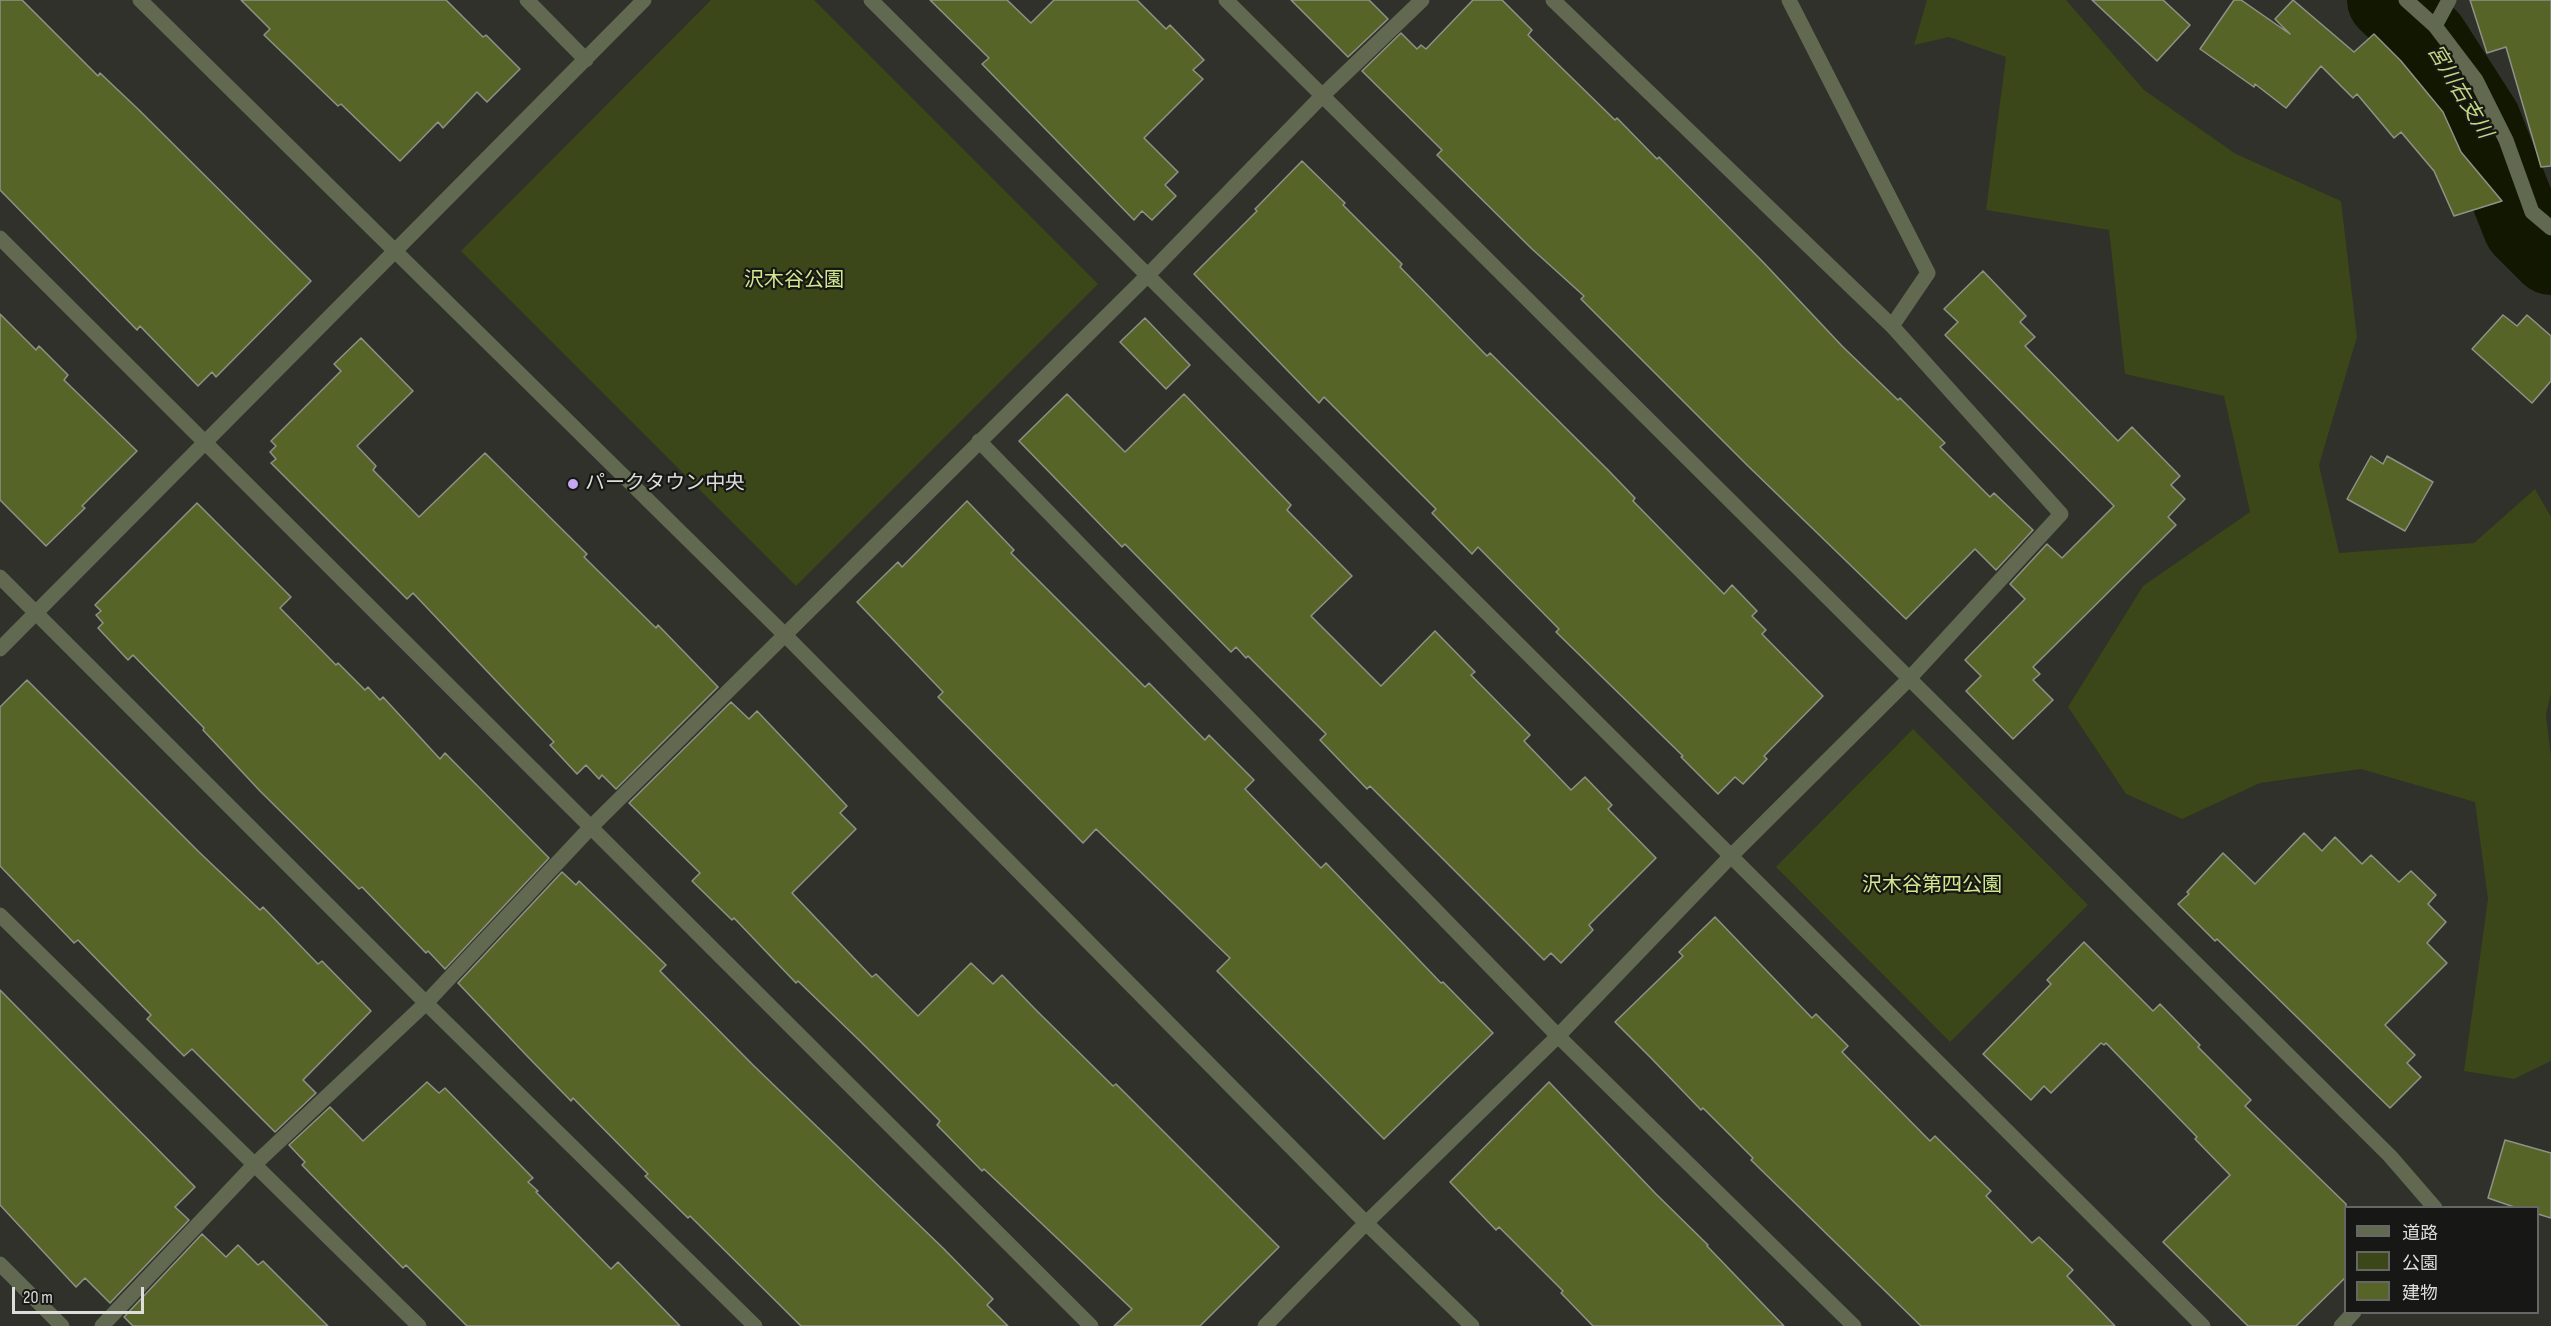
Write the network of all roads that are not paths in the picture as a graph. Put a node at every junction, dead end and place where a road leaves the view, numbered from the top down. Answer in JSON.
{"nodes":[{"id":1,"x":140,"y":0,"type":"edge"},
{"id":2,"x":527,"y":0,"type":"edge"},
{"id":3,"x":644,"y":0,"type":"edge"},
{"id":4,"x":871,"y":0,"type":"edge"},
{"id":5,"x":1226,"y":0,"type":"edge"},
{"id":6,"x":1422,"y":0,"type":"edge"},
{"id":7,"x":1553,"y":0,"type":"edge"},
{"id":8,"x":1789,"y":0,"type":"edge"},
{"id":9,"x":2406,"y":0,"type":"edge"},
{"id":10,"x":2449,"y":0,"type":"edge"},
{"id":11,"x":2434,"y":26,"type":"junction"},
{"id":12,"x":586,"y":60,"type":"junction"},
{"id":13,"x":1323,"y":95,"type":"junction"},
{"id":14,"x":2551,"y":228,"type":"edge"},
{"id":15,"x":0,"y":238,"type":"edge"},
{"id":16,"x":395,"y":250,"type":"junction"},
{"id":17,"x":1149,"y":274,"type":"junction"},
{"id":18,"x":1892,"y":326,"type":"junction"},
{"id":19,"x":204,"y":441,"type":"junction"},
{"id":20,"x":979,"y":441,"type":"junction"},
{"id":21,"x":0,"y":577,"type":"edge"},
{"id":22,"x":35,"y":613,"type":"junction"},
{"id":23,"x":784,"y":634,"type":"junction"},
{"id":24,"x":0,"y":649,"type":"edge"},
{"id":25,"x":1908,"y":680,"type":"junction"},
{"id":26,"x":591,"y":827,"type":"junction"},
{"id":27,"x":1731,"y":856,"type":"junction"},
{"id":28,"x":0,"y":915,"type":"edge"},
{"id":29,"x":426,"y":1003,"type":"junction"},
{"id":30,"x":1558,"y":1035,"type":"junction"},
{"id":31,"x":255,"y":1164,"type":"junction"},
{"id":32,"x":2433,"y":1206,"type":"edge"},
{"id":33,"x":1366,"y":1223,"type":"junction"},
{"id":34,"x":0,"y":1264,"type":"edge"},
{"id":35,"x":2352,"y":1314,"type":"edge"},
{"id":36,"x":62,"y":1326,"type":"edge"},
{"id":37,"x":102,"y":1326,"type":"edge"},
{"id":38,"x":419,"y":1326,"type":"edge"},
{"id":39,"x":755,"y":1326,"type":"edge"},
{"id":40,"x":1091,"y":1326,"type":"edge"},
{"id":41,"x":1265,"y":1326,"type":"edge"},
{"id":42,"x":1472,"y":1326,"type":"edge"},
{"id":43,"x":1854,"y":1326,"type":"edge"},
{"id":44,"x":2203,"y":1326,"type":"edge"},
{"id":45,"x":2341,"y":1326,"type":"edge"}],
"edges":[{"from":1,"to":16,"type":"street"},
{"from":2,"to":12,"type":"street"},
{"from":3,"to":12,"type":"street"},
{"from":4,"to":17,"type":"street"},
{"from":5,"to":13,"type":"street"},
{"from":6,"to":13,"type":"street"},
{"from":7,"to":18,"type":"street"},
{"from":8,"to":18,"type":"street"},
{"from":9,"to":11,"type":"street"},
{"from":10,"to":11,"type":"street"},
{"from":11,"to":14,"type":"street"},
{"from":12,"to":16,"type":"street"},
{"from":13,"to":17,"type":"street"},
{"from":13,"to":25,"type":"street"},
{"from":15,"to":19,"type":"street"},
{"from":16,"to":19,"type":"street"},
{"from":16,"to":23,"type":"street"},
{"from":17,"to":20,"type":"street"},
{"from":17,"to":27,"type":"street"},
{"from":18,"to":25,"type":"street"},
{"from":19,"to":22,"type":"street"},
{"from":19,"to":26,"type":"street"},
{"from":20,"to":23,"type":"street"},
{"from":20,"to":30,"type":"street"},
{"from":21,"to":22,"type":"street"},
{"from":22,"to":24,"type":"street"},
{"from":22,"to":29,"type":"street"},
{"from":23,"to":26,"type":"street"},
{"from":23,"to":33,"type":"street"},
{"from":25,"to":27,"type":"street"},
{"from":25,"to":32,"type":"street"},
{"from":26,"to":29,"type":"street"},
{"from":26,"to":40,"type":"street"},
{"from":27,"to":30,"type":"street"},
{"from":27,"to":44,"type":"street"},
{"from":28,"to":31,"type":"street"},
{"from":29,"to":31,"type":"street"},
{"from":29,"to":39,"type":"street"},
{"from":30,"to":33,"type":"street"},
{"from":30,"to":43,"type":"street"},
{"from":31,"to":37,"type":"street"},
{"from":31,"to":38,"type":"street"},
{"from":33,"to":41,"type":"street"},
{"from":33,"to":42,"type":"street"},
{"from":34,"to":36,"type":"street"},
{"from":35,"to":45,"type":"street"}]}
